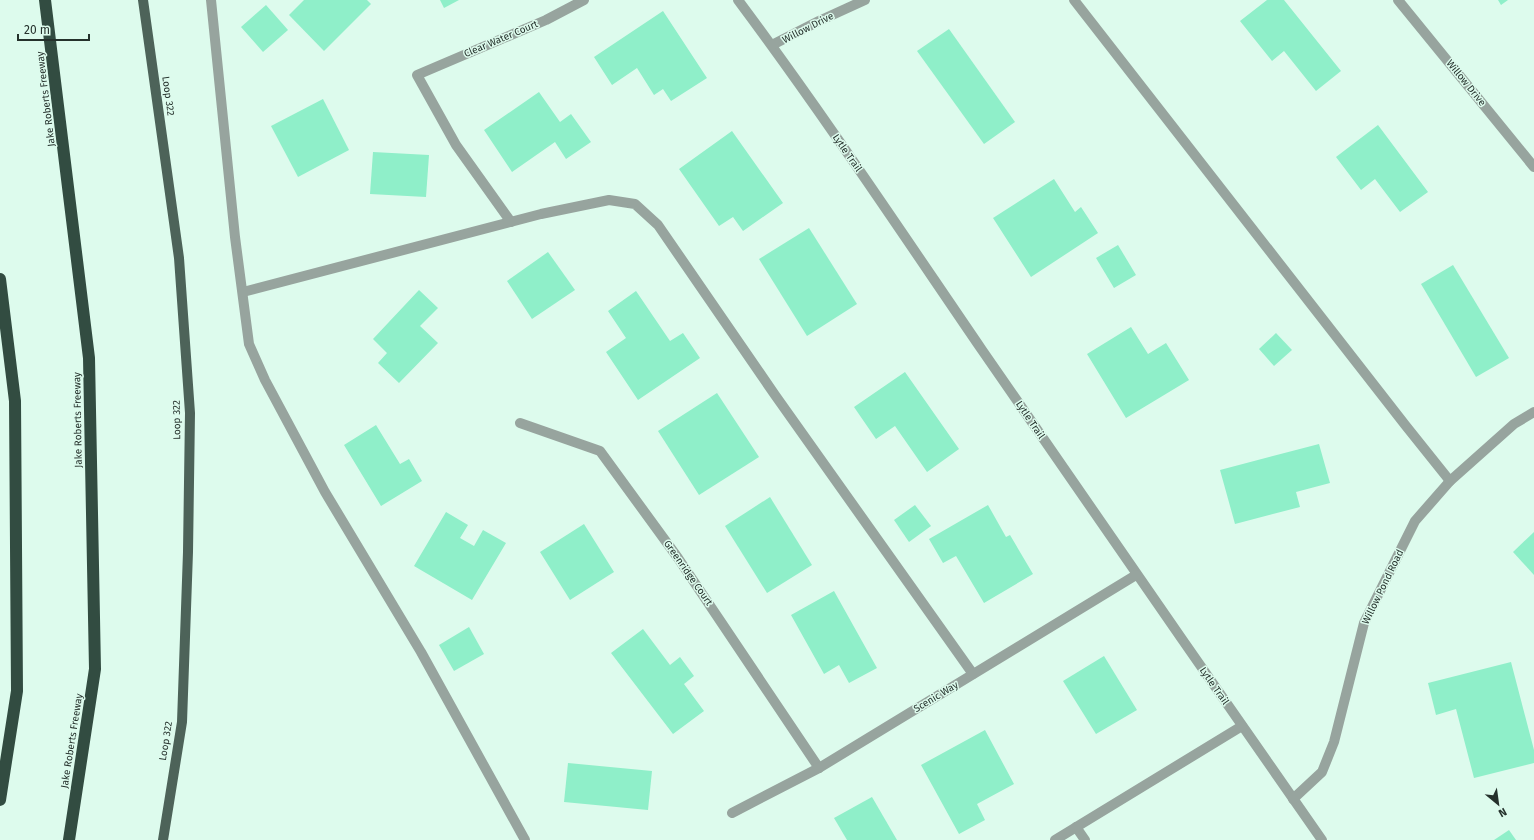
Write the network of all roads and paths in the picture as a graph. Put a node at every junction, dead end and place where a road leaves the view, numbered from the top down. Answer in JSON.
{"nodes":[{"id":1,"x":46,"y":0,"type":"edge"},
{"id":2,"x":143,"y":0,"type":"edge"},
{"id":3,"x":211,"y":0,"type":"edge"},
{"id":4,"x":584,"y":0,"type":"edge"},
{"id":5,"x":738,"y":0,"type":"edge"},
{"id":6,"x":865,"y":0,"type":"edge"},
{"id":7,"x":1074,"y":0,"type":"edge"},
{"id":8,"x":1398,"y":0,"type":"edge"},
{"id":9,"x":772,"y":45,"type":"junction"},
{"id":10,"x":1534,"y":166,"type":"edge"},
{"id":11,"x":511,"y":222,"type":"junction"},
{"id":12,"x":0,"y":279,"type":"edge"},
{"id":13,"x":243,"y":292,"type":"junction"},
{"id":14,"x":1534,"y":412,"type":"edge"},
{"id":15,"x":520,"y":423,"type":"dead end"},
{"id":16,"x":1450,"y":480,"type":"junction"},
{"id":17,"x":1136,"y":575,"type":"junction"},
{"id":18,"x":973,"y":674,"type":"junction"},
{"id":19,"x":1242,"y":726,"type":"junction"},
{"id":20,"x":819,"y":768,"type":"junction"},
{"id":21,"x":1293,"y":798,"type":"junction"},
{"id":22,"x":0,"y":800,"type":"edge"},
{"id":23,"x":732,"y":813,"type":"dead end"},
{"id":24,"x":1076,"y":827,"type":"junction"},
{"id":25,"x":69,"y":840,"type":"edge"},
{"id":26,"x":163,"y":840,"type":"edge"},
{"id":27,"x":525,"y":840,"type":"edge"},
{"id":28,"x":1055,"y":840,"type":"edge"},
{"id":29,"x":1085,"y":840,"type":"edge"},
{"id":30,"x":1322,"y":840,"type":"edge"}],
"edges":[{"from":1,"to":25,"type":"highway","name":"Jake Roberts Freeway"},
{"from":2,"to":26,"type":"main road","name":"Loop 322"},
{"from":3,"to":13,"type":"street"},
{"from":4,"to":11,"type":"street","name":"Clear Water Court"},
{"from":5,"to":9,"type":"street","name":"Lytle Trail"},
{"from":6,"to":9,"type":"street","name":"Willow Drive"},
{"from":7,"to":16,"type":"street"},
{"from":8,"to":10,"type":"street","name":"Willow Drive"},
{"from":9,"to":17,"type":"street","name":"Lytle Trail"},
{"from":11,"to":13,"type":"street"},
{"from":11,"to":18,"type":"street"},
{"from":12,"to":22,"type":"highway"},
{"from":13,"to":27,"type":"street"},
{"from":14,"to":16,"type":"street","name":"Willow Pond Road"},
{"from":15,"to":20,"type":"street","name":"Greenridge Court"},
{"from":16,"to":21,"type":"street","name":"Willow Pond Road"},
{"from":17,"to":18,"type":"street","name":"Scenic Way"},
{"from":17,"to":19,"type":"street","name":"Lytle Trail"},
{"from":18,"to":20,"type":"street","name":"Scenic Way"},
{"from":19,"to":21,"type":"street","name":"Lytle Trail"},
{"from":19,"to":24,"type":"street"},
{"from":20,"to":23,"type":"street","name":"Scenic Way"},
{"from":21,"to":30,"type":"street","name":"Lytle Trail"},
{"from":24,"to":28,"type":"street"},
{"from":24,"to":29,"type":"street"}]}
